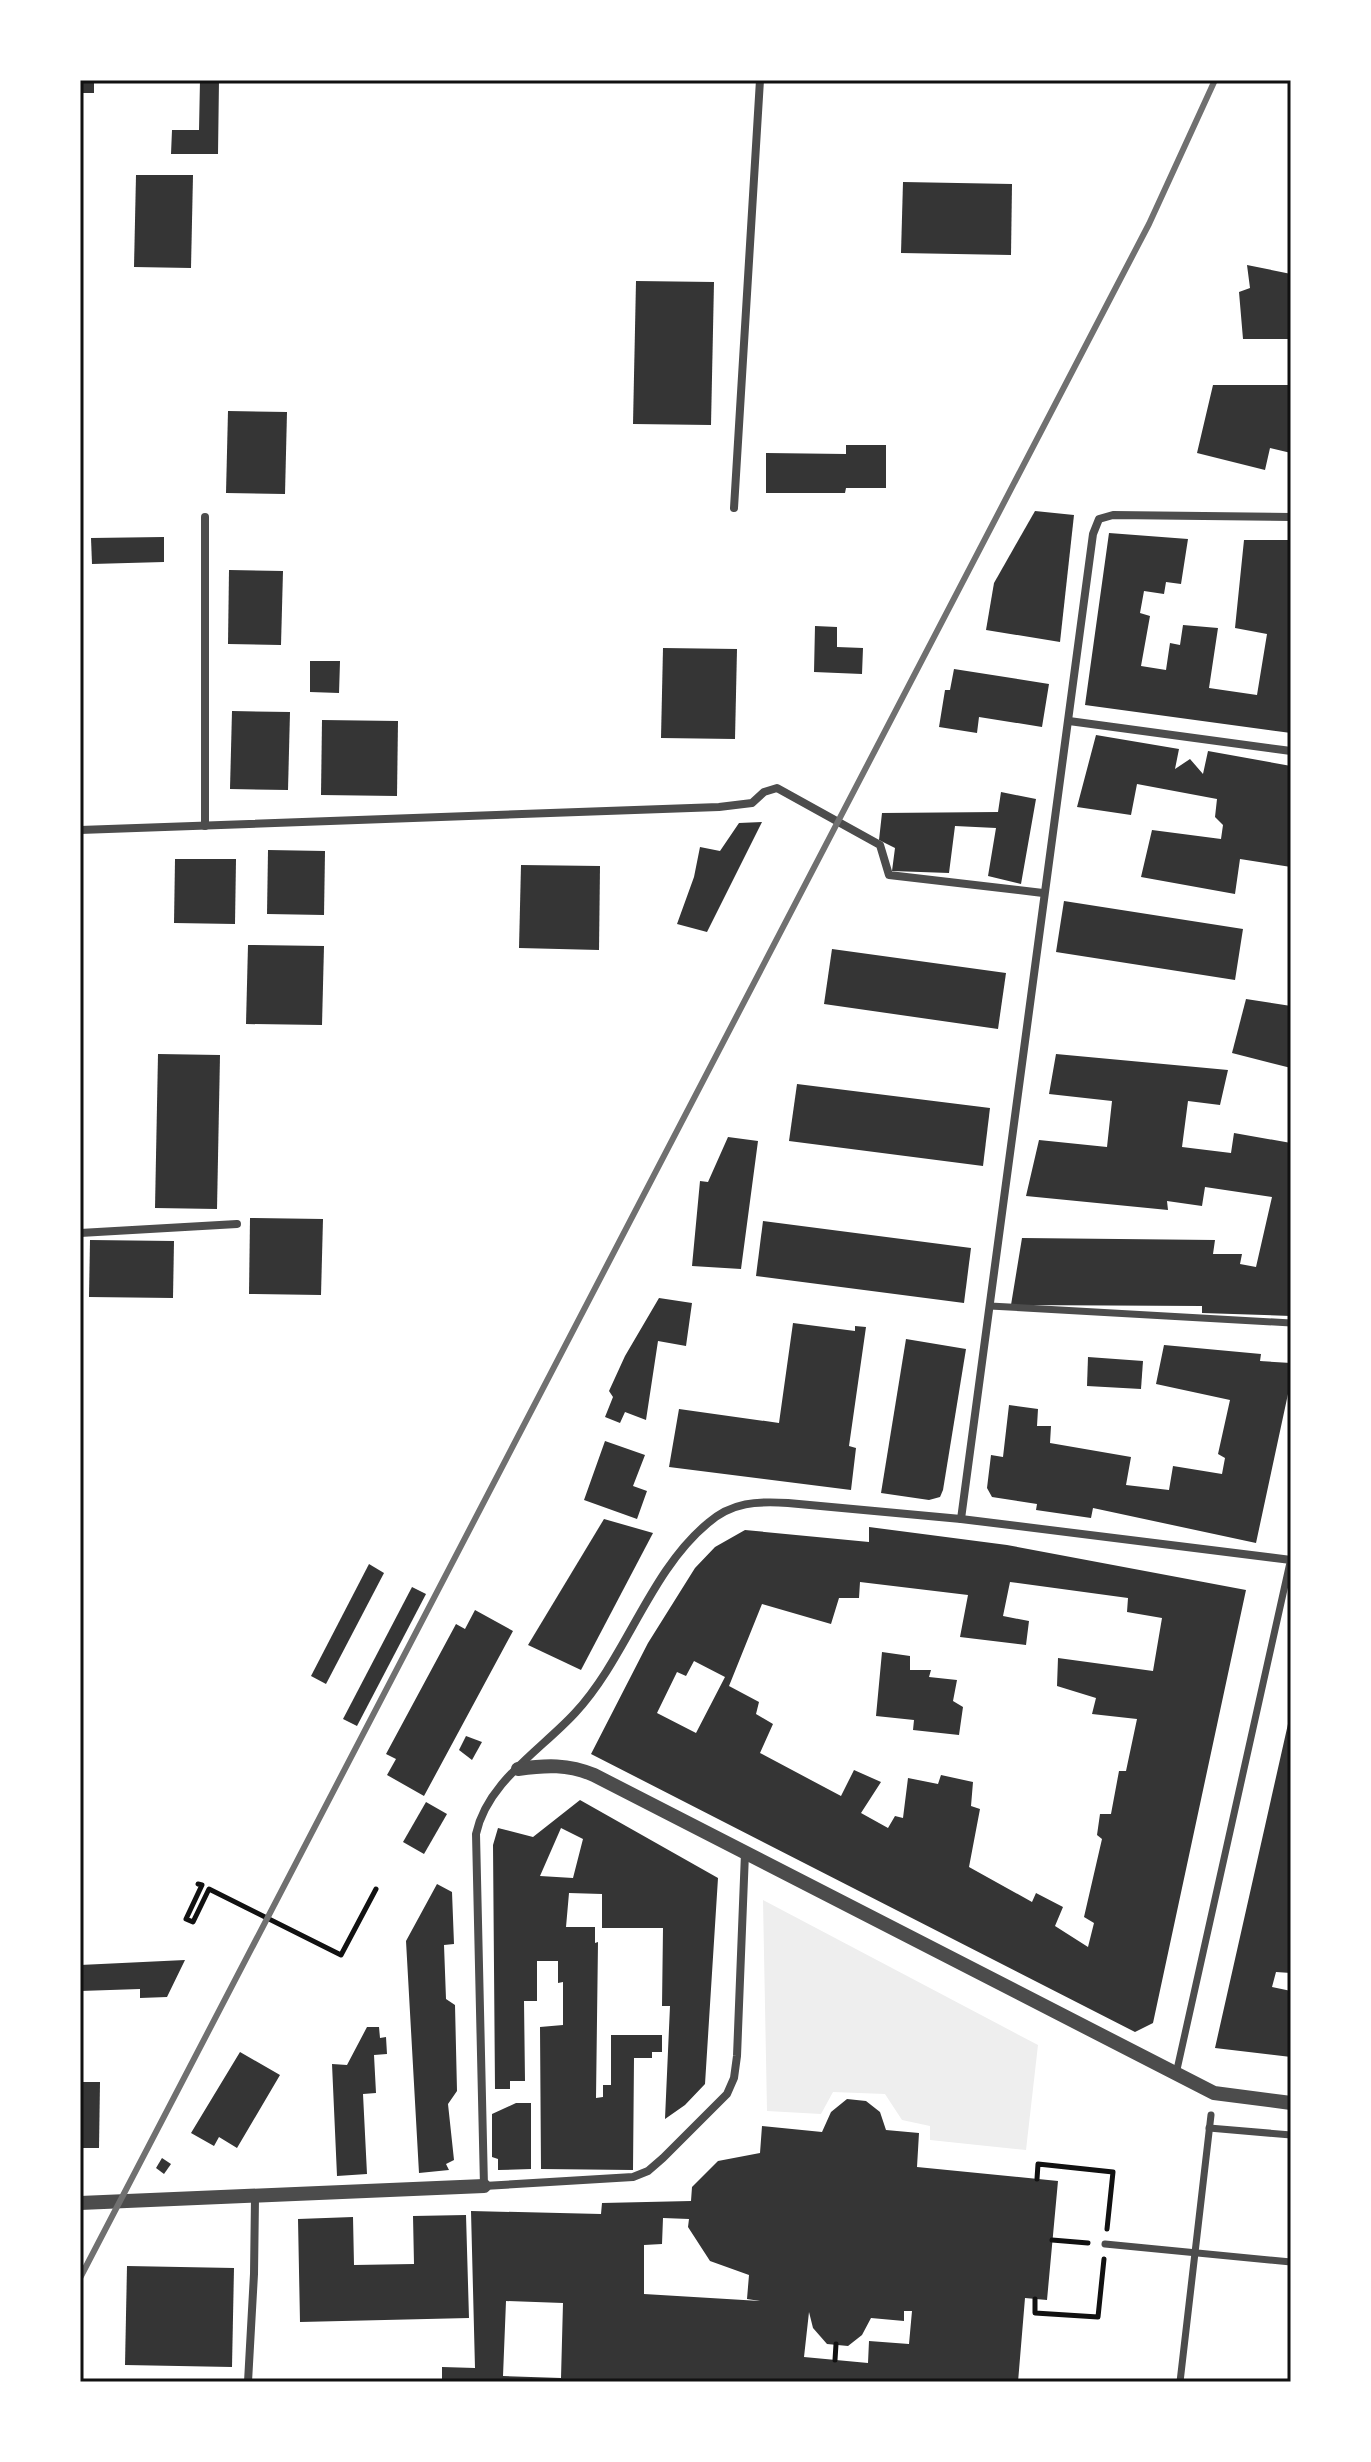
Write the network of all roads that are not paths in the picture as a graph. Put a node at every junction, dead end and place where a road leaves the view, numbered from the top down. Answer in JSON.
{"nodes":[{"id":1,"x":760,"y":80,"type":"edge"},
{"id":2,"x":734,"y":508,"type":"dead end"},
{"id":3,"x":205,"y":517,"type":"dead end"},
{"id":4,"x":1291,"y":517,"type":"edge"},
{"id":5,"x":1069,"y":721,"type":"junction"},
{"id":6,"x":1291,"y":751,"type":"edge"},
{"id":7,"x":205,"y":826,"type":"junction"},
{"id":8,"x":80,"y":830,"type":"edge"},
{"id":9,"x":1043,"y":893,"type":"junction"},
{"id":10,"x":237,"y":1224,"type":"dead end"},
{"id":11,"x":80,"y":1233,"type":"edge"},
{"id":12,"x":990,"y":1306,"type":"junction"},
{"id":13,"x":1291,"y":1323,"type":"edge"},
{"id":14,"x":961,"y":1519,"type":"junction"},
{"id":15,"x":1291,"y":1559,"type":"edge"},
{"id":16,"x":518,"y":1769,"type":"junction"},
{"id":17,"x":745,"y":1853,"type":"junction"},
{"id":18,"x":1176,"y":2074,"type":"junction"},
{"id":19,"x":1291,"y":2103,"type":"edge"},
{"id":20,"x":1211,"y":2115,"type":"dead end"},
{"id":21,"x":1209,"y":2128,"type":"junction"},
{"id":22,"x":1291,"y":2135,"type":"edge"},
{"id":23,"x":484,"y":2186,"type":"junction"},
{"id":24,"x":255,"y":2198,"type":"junction"},
{"id":25,"x":80,"y":2203,"type":"edge"},
{"id":26,"x":1105,"y":2244,"type":"road end"},
{"id":27,"x":1194,"y":2252,"type":"junction"},
{"id":28,"x":1291,"y":2262,"type":"edge"},
{"id":29,"x":248,"y":2382,"type":"edge"},
{"id":30,"x":1180,"y":2382,"type":"edge"}],
"edges":[{"from":1,"to":2,"type":"street"},
{"from":3,"to":7,"type":"street"},
{"from":4,"to":5,"type":"street"},
{"from":5,"to":6,"type":"street"},
{"from":5,"to":9,"type":"street"},
{"from":7,"to":8,"type":"street"},
{"from":7,"to":9,"type":"street"},
{"from":9,"to":12,"type":"street"},
{"from":10,"to":11,"type":"street"},
{"from":12,"to":13,"type":"street"},
{"from":12,"to":14,"type":"street"},
{"from":14,"to":15,"type":"street"},
{"from":14,"to":16,"type":"street"},
{"from":15,"to":18,"type":"street"},
{"from":16,"to":17,"type":"street"},
{"from":16,"to":23,"type":"street"},
{"from":17,"to":18,"type":"street"},
{"from":17,"to":23,"type":"street"},
{"from":18,"to":19,"type":"street"},
{"from":20,"to":21,"type":"street"},
{"from":21,"to":22,"type":"street"},
{"from":21,"to":27,"type":"street"},
{"from":23,"to":24,"type":"street"},
{"from":24,"to":25,"type":"street"},
{"from":24,"to":29,"type":"street"},
{"from":26,"to":27,"type":"street"},
{"from":27,"to":28,"type":"street"},
{"from":27,"to":30,"type":"street"}]}
